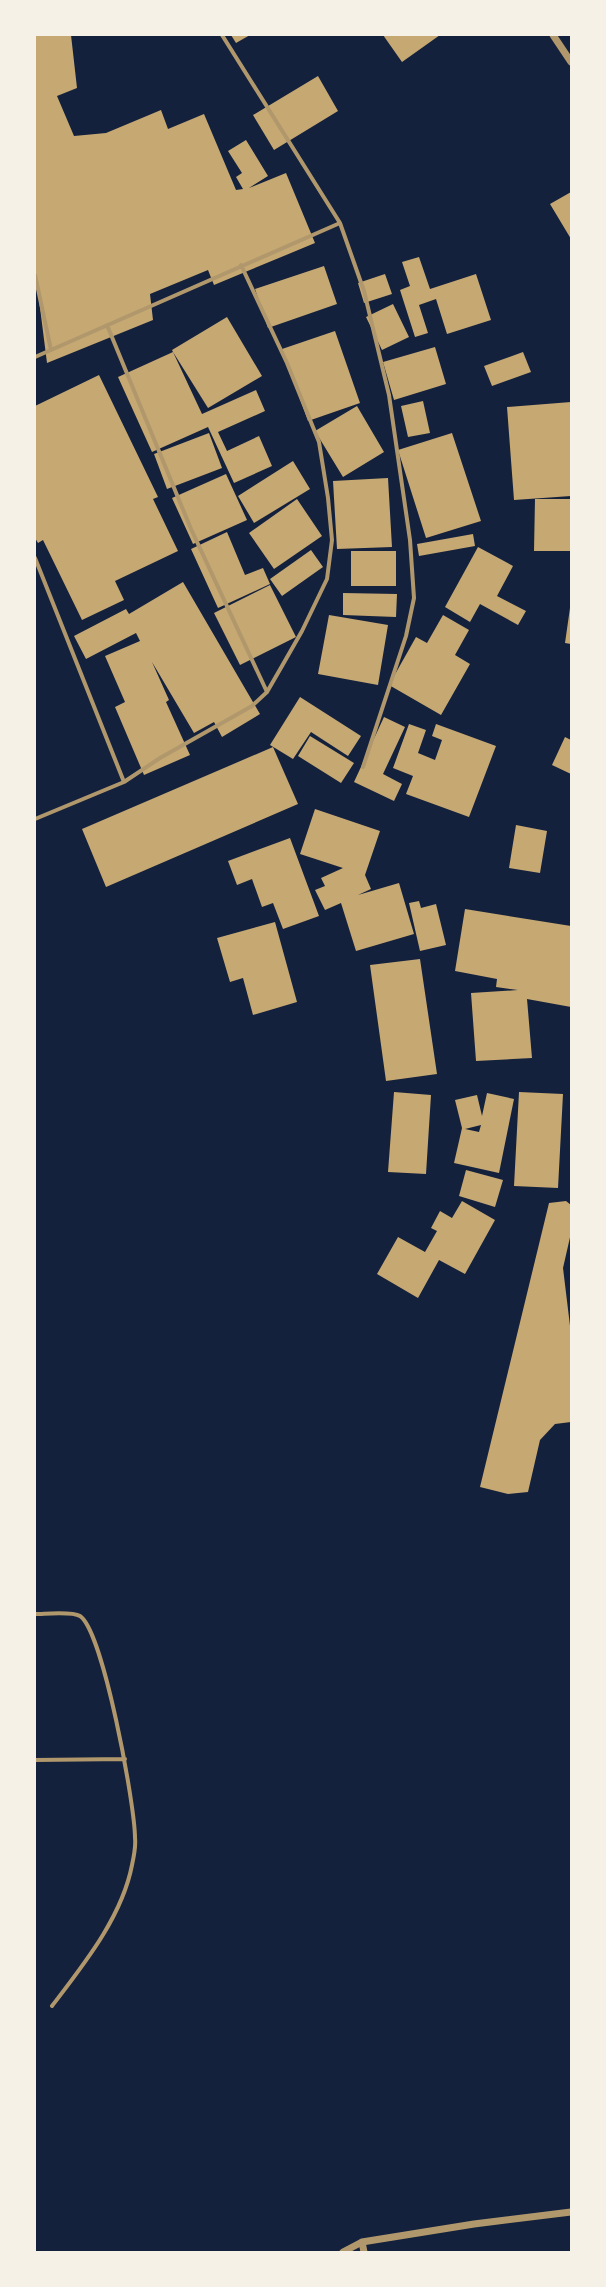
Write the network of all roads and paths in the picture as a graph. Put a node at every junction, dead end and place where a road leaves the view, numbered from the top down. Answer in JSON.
{"nodes":[{"id":1,"x":222,"y":35,"type":"edge"},
{"id":2,"x":553,"y":35,"type":"edge"},
{"id":3,"x":571,"y":62,"type":"edge"},
{"id":4,"x":340,"y":223,"type":"junction"},
{"id":5,"x":241,"y":265,"type":"junction"},
{"id":6,"x":35,"y":275,"type":"edge"},
{"id":7,"x":107,"y":324,"type":"junction"},
{"id":8,"x":51,"y":350,"type":"junction"},
{"id":9,"x":35,"y":357,"type":"edge"},
{"id":10,"x":35,"y":558,"type":"edge"},
{"id":11,"x":267,"y":692,"type":"junction"},
{"id":12,"x":363,"y":766,"type":"dead end"},
{"id":13,"x":124,"y":782,"type":"junction"},
{"id":14,"x":35,"y":819,"type":"edge"},
{"id":15,"x":35,"y":1614,"type":"edge"},
{"id":16,"x":125,"y":1759,"type":"junction"},
{"id":17,"x":35,"y":1760,"type":"edge"},
{"id":18,"x":52,"y":2006,"type":"dead end"},
{"id":19,"x":571,"y":2212,"type":"edge"},
{"id":20,"x":362,"y":2242,"type":"junction"},
{"id":21,"x":343,"y":2252,"type":"edge"},
{"id":22,"x":364,"y":2252,"type":"edge"}],
"edges":[{"from":1,"to":4,"type":"street"},
{"from":2,"to":3,"type":"street"},
{"from":4,"to":5,"type":"street"},
{"from":4,"to":12,"type":"street"},
{"from":5,"to":7,"type":"street"},
{"from":5,"to":11,"type":"street"},
{"from":6,"to":8,"type":"street"},
{"from":7,"to":8,"type":"street"},
{"from":7,"to":11,"type":"street"},
{"from":8,"to":9,"type":"street"},
{"from":10,"to":13,"type":"street"},
{"from":11,"to":13,"type":"street"},
{"from":13,"to":14,"type":"street"},
{"from":15,"to":16,"type":"street"},
{"from":16,"to":17,"type":"street"},
{"from":16,"to":18,"type":"street"},
{"from":19,"to":20,"type":"street"},
{"from":20,"to":21,"type":"street"},
{"from":20,"to":22,"type":"street"}]}
